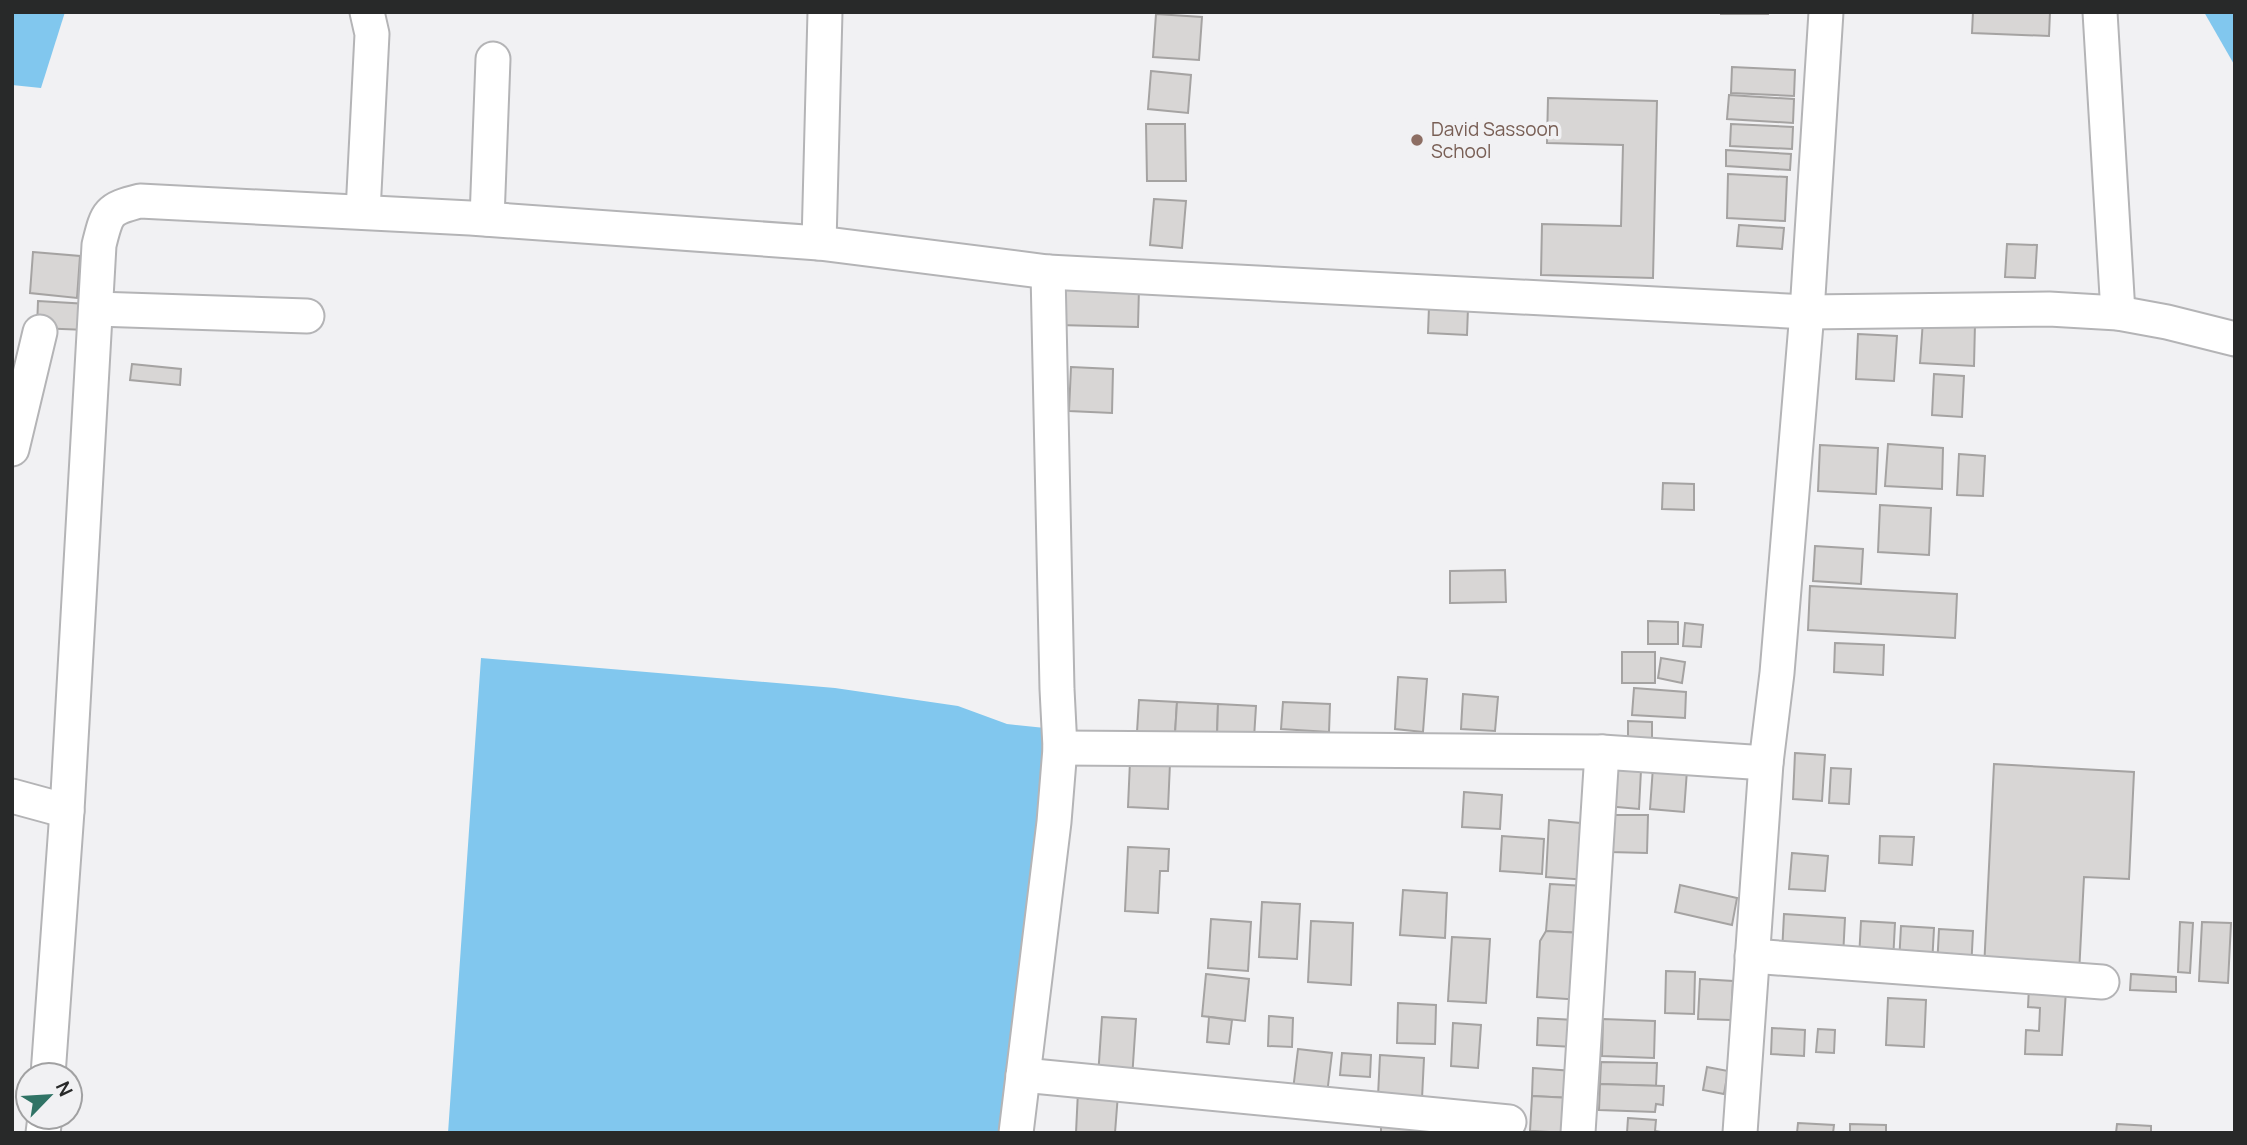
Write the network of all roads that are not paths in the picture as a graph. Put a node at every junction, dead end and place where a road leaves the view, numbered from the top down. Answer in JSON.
{"nodes":[{"id":1,"x":367,"y":12,"type":"edge"},
{"id":2,"x":825,"y":12,"type":"edge"},
{"id":3,"x":1826,"y":12,"type":"edge"},
{"id":4,"x":2101,"y":12,"type":"edge"},
{"id":5,"x":492,"y":59,"type":"dead end"},
{"id":6,"x":363,"y":212,"type":"junction"},
{"id":7,"x":487,"y":219,"type":"junction"},
{"id":8,"x":819,"y":243,"type":"junction"},
{"id":9,"x":1048,"y":272,"type":"junction"},
{"id":10,"x":96,"y":309,"type":"junction"},
{"id":11,"x":1807,"y":312,"type":"junction"},
{"id":12,"x":2118,"y":313,"type":"junction"},
{"id":13,"x":307,"y":317,"type":"dead end"},
{"id":14,"x":40,"y":332,"type":"dead end"},
{"id":15,"x":2235,"y":339,"type":"edge"},
{"id":16,"x":12,"y":449,"type":"edge"},
{"id":17,"x":1060,"y":748,"type":"junction"},
{"id":18,"x":1602,"y":752,"type":"junction"},
{"id":19,"x":1766,"y":763,"type":"junction"},
{"id":20,"x":12,"y":796,"type":"edge"},
{"id":21,"x":67,"y":811,"type":"junction"},
{"id":22,"x":1752,"y":956,"type":"junction"},
{"id":23,"x":2102,"y":982,"type":"dead end"},
{"id":24,"x":49,"y":1061,"type":"edge"},
{"id":25,"x":1023,"y":1075,"type":"junction"},
{"id":26,"x":1509,"y":1122,"type":"dead end"},
{"id":27,"x":1016,"y":1133,"type":"edge"},
{"id":28,"x":1578,"y":1133,"type":"edge"},
{"id":29,"x":1740,"y":1133,"type":"edge"}],
"edges":[{"from":1,"to":6,"type":"street"},
{"from":2,"to":8,"type":"street"},
{"from":3,"to":11,"type":"street"},
{"from":4,"to":12,"type":"street"},
{"from":5,"to":7,"type":"street"},
{"from":6,"to":7,"type":"street"},
{"from":6,"to":10,"type":"street"},
{"from":7,"to":8,"type":"street"},
{"from":8,"to":9,"type":"street"},
{"from":9,"to":11,"type":"street"},
{"from":9,"to":17,"type":"street"},
{"from":10,"to":13,"type":"street"},
{"from":10,"to":21,"type":"street"},
{"from":11,"to":12,"type":"street"},
{"from":11,"to":19,"type":"street"},
{"from":12,"to":15,"type":"street"},
{"from":14,"to":16,"type":"street"},
{"from":17,"to":18,"type":"street"},
{"from":17,"to":25,"type":"street"},
{"from":18,"to":19,"type":"street"},
{"from":18,"to":28,"type":"street"},
{"from":19,"to":22,"type":"street"},
{"from":20,"to":21,"type":"street"},
{"from":21,"to":24,"type":"street"},
{"from":22,"to":23,"type":"street"},
{"from":22,"to":29,"type":"street"},
{"from":25,"to":26,"type":"street"},
{"from":25,"to":27,"type":"street"}]}
